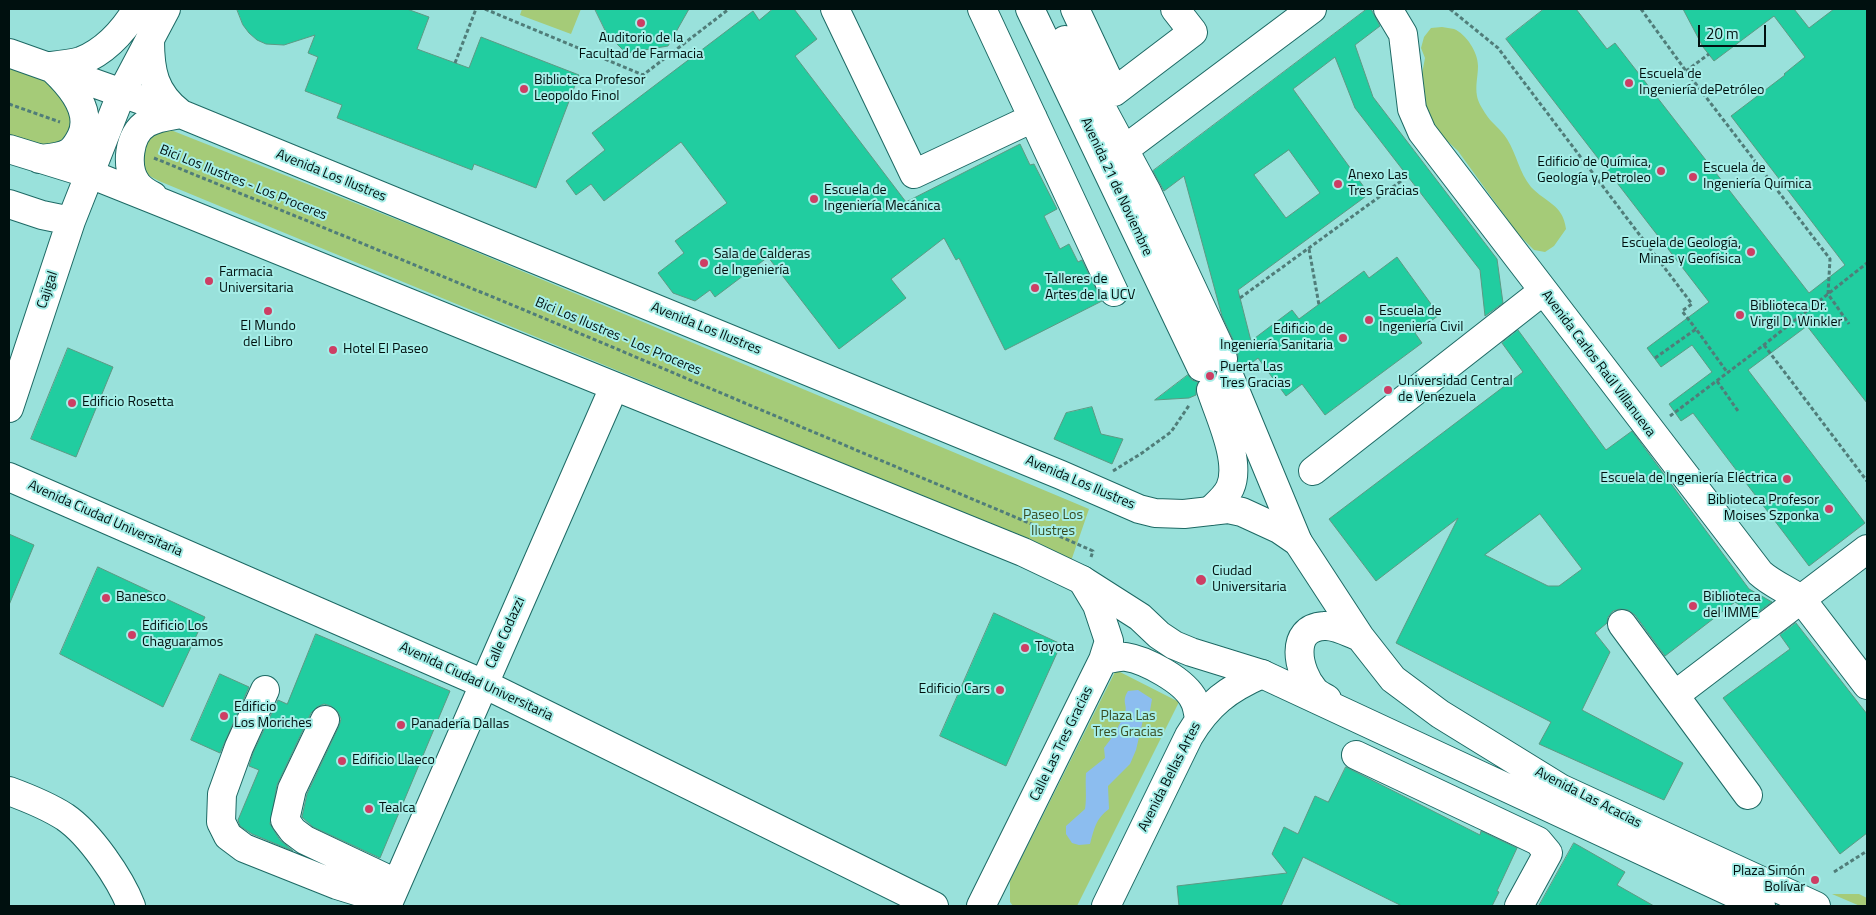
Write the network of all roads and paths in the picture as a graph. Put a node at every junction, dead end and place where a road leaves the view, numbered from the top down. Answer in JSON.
{"nodes":[{"id":1,"x":136,"y":9,"type":"edge"},
{"id":2,"x":166,"y":9,"type":"edge"},
{"id":3,"x":476,"y":9,"type":"edge"},
{"id":4,"x":485,"y":9,"type":"edge"},
{"id":5,"x":729,"y":9,"type":"edge"},
{"id":6,"x":835,"y":9,"type":"edge"},
{"id":7,"x":982,"y":9,"type":"edge"},
{"id":8,"x":1030,"y":9,"type":"edge"},
{"id":9,"x":1048,"y":9,"type":"edge"},
{"id":10,"x":1075,"y":9,"type":"edge"},
{"id":11,"x":1176,"y":9,"type":"edge"},
{"id":12,"x":1312,"y":9,"type":"edge"},
{"id":13,"x":1388,"y":9,"type":"edge"},
{"id":14,"x":1450,"y":9,"type":"edge"},
{"id":15,"x":1641,"y":9,"type":"edge"},
{"id":16,"x":150,"y":40,"type":"junction"},
{"id":17,"x":9,"y":53,"type":"edge"},
{"id":18,"x":1709,"y":54,"type":"dead end"},
{"id":19,"x":455,"y":63,"type":"dead end"},
{"id":20,"x":50,"y":66,"type":"junction"},
{"id":21,"x":1686,"y":71,"type":"junction"},
{"id":22,"x":122,"y":92,"type":"junction"},
{"id":23,"x":181,"y":114,"type":"junction"},
{"id":24,"x":1033,"y":118,"type":"junction"},
{"id":25,"x":9,"y":149,"type":"edge"},
{"id":26,"x":1125,"y":149,"type":"junction"},
{"id":27,"x":150,"y":156,"type":"dead end"},
{"id":28,"x":39,"y":159,"type":"junction"},
{"id":29,"x":90,"y":174,"type":"junction"},
{"id":30,"x":1408,"y":176,"type":"dead end"},
{"id":31,"x":9,"y":204,"type":"edge"},
{"id":32,"x":165,"y":204,"type":"junction"},
{"id":33,"x":71,"y":221,"type":"junction"},
{"id":34,"x":1309,"y":249,"type":"junction"},
{"id":35,"x":1867,"y":263,"type":"edge"},
{"id":36,"x":1543,"y":291,"type":"junction"},
{"id":37,"x":1114,"y":292,"type":"dead end"},
{"id":38,"x":1828,"y":294,"type":"junction"},
{"id":39,"x":1240,"y":298,"type":"dead end"},
{"id":40,"x":1319,"y":305,"type":"dead end"},
{"id":41,"x":1849,"y":324,"type":"dead end"},
{"id":42,"x":1696,"y":329,"type":"junction"},
{"id":43,"x":1764,"y":345,"type":"junction"},
{"id":44,"x":1655,"y":358,"type":"dead end"},
{"id":45,"x":1727,"y":372,"type":"junction"},
{"id":46,"x":1211,"y":379,"type":"junction"},
{"id":47,"x":1717,"y":381,"type":"junction"},
{"id":48,"x":614,"y":387,"type":"junction"},
{"id":49,"x":9,"y":408,"type":"edge"},
{"id":50,"x":1738,"y":411,"type":"dead end"},
{"id":51,"x":1675,"y":413,"type":"dead end"},
{"id":52,"x":1313,"y":471,"type":"dead end"},
{"id":53,"x":9,"y":477,"type":"edge"},
{"id":54,"x":1867,"y":481,"type":"edge"},
{"id":55,"x":1089,"y":486,"type":"junction"},
{"id":56,"x":1210,"y":511,"type":"junction"},
{"id":57,"x":1298,"y":542,"type":"junction"},
{"id":58,"x":1867,"y":549,"type":"edge"},
{"id":59,"x":1093,"y":550,"type":"dead end"},
{"id":60,"x":1082,"y":580,"type":"junction"},
{"id":61,"x":1802,"y":600,"type":"junction"},
{"id":62,"x":1622,"y":624,"type":"dead end"},
{"id":63,"x":1360,"y":637,"type":"junction"},
{"id":64,"x":1103,"y":660,"type":"junction"},
{"id":65,"x":1262,"y":674,"type":"junction"},
{"id":66,"x":484,"y":684,"type":"junction"},
{"id":67,"x":1867,"y":685,"type":"edge"},
{"id":68,"x":265,"y":690,"type":"dead end"},
{"id":69,"x":1675,"y":695,"type":"junction"},
{"id":70,"x":1199,"y":719,"type":"junction"},
{"id":71,"x":1360,"y":719,"type":"junction"},
{"id":72,"x":325,"y":720,"type":"dead end"},
{"id":73,"x":1356,"y":755,"type":"dead end"},
{"id":74,"x":9,"y":791,"type":"edge"},
{"id":75,"x":1748,"y":795,"type":"dead end"},
{"id":76,"x":1867,"y":851,"type":"edge"},
{"id":77,"x":1834,"y":872,"type":"dead end"},
{"id":78,"x":391,"y":897,"type":"edge"},
{"id":79,"x":131,"y":906,"type":"edge"},
{"id":80,"x":934,"y":906,"type":"edge"},
{"id":81,"x":982,"y":906,"type":"edge"},
{"id":82,"x":1106,"y":906,"type":"edge"},
{"id":83,"x":1519,"y":906,"type":"edge"},
{"id":84,"x":1761,"y":906,"type":"edge"},
{"id":85,"x":1816,"y":906,"type":"edge"}],
"edges":[{"from":1,"to":20,"type":"main road"},
{"from":2,"to":16,"type":"main road","name":"Cajigal"},
{"from":3,"to":19,"type":"path"},
{"from":4,"to":5,"type":"path"},
{"from":6,"to":24,"type":"main road"},
{"from":7,"to":24,"type":"main road"},
{"from":8,"to":46,"type":"main road","name":"Avenida 21 de Noviembre"},
{"from":9,"to":26,"type":"main road","name":"Avenida 21 de Noviembre"},
{"from":10,"to":11,"type":"main road"},
{"from":12,"to":26,"type":"main road"},
{"from":13,"to":36,"type":"main road","name":"Avenida Carlos Raúl Villanueva"},
{"from":14,"to":42,"type":"path"},
{"from":15,"to":21,"type":"path"},
{"from":16,"to":22,"type":"main road","name":"Cajigal"},
{"from":16,"to":23,"type":"main road"},
{"from":17,"to":20,"type":"main road","name":"Avenida Los Ilustres"},
{"from":18,"to":21,"type":"path"},
{"from":20,"to":22,"type":"main road","name":"Avenida Los Ilustres"},
{"from":20,"to":28,"type":"main road"},
{"from":21,"to":38,"type":"path"},
{"from":22,"to":23,"type":"main road","name":"Avenida Los Ilustres"},
{"from":22,"to":29,"type":"main road","name":"Cajigal"},
{"from":23,"to":32,"type":"main road"},
{"from":23,"to":55,"type":"main road","name":"Avenida Los Ilustres"},
{"from":24,"to":37,"type":"main road"},
{"from":25,"to":28,"type":"main road"},
{"from":26,"to":46,"type":"main road","name":"Avenida 21 de Noviembre"},
{"from":27,"to":59,"type":"path","name":"Bici Los Ilustres - Los Proceres"},
{"from":28,"to":29,"type":"main road"},
{"from":29,"to":32,"type":"main road"},
{"from":29,"to":33,"type":"main road","name":"Cajigal"},
{"from":30,"to":34,"type":"path"},
{"from":31,"to":33,"type":"main road"},
{"from":32,"to":48,"type":"main road"},
{"from":33,"to":49,"type":"main road","name":"Cajigal"},
{"from":34,"to":39,"type":"path"},
{"from":34,"to":40,"type":"path"},
{"from":35,"to":38,"type":"path"},
{"from":36,"to":52,"type":"main road"},
{"from":36,"to":61,"type":"main road","name":"Avenida Carlos Raúl Villanueva"},
{"from":38,"to":41,"type":"path"},
{"from":38,"to":43,"type":"path"},
{"from":42,"to":44,"type":"path"},
{"from":42,"to":45,"type":"path"},
{"from":43,"to":45,"type":"path"},
{"from":43,"to":54,"type":"path"},
{"from":45,"to":47,"type":"path"},
{"from":46,"to":55,"type":"path"},
{"from":46,"to":56,"type":"main road","name":"Avenida 21 de Noviembre"},
{"from":46,"to":57,"type":"main road","name":"Avenida 21 de Noviembre"},
{"from":47,"to":50,"type":"path"},
{"from":47,"to":51,"type":"path"},
{"from":48,"to":60,"type":"main road"},
{"from":48,"to":66,"type":"main road","name":"Calle Codazzi"},
{"from":53,"to":66,"type":"main road","name":"Avenida Ciudad Universitaria"},
{"from":55,"to":56,"type":"main road","name":"Avenida Los Ilustres"},
{"from":56,"to":57,"type":"main road","name":"Avenida Los Ilustres"},
{"from":57,"to":63,"type":"main road","name":"Avenida Los Ilustres"},
{"from":58,"to":61,"type":"main road"},
{"from":60,"to":64,"type":"main road","name":"Calle Las Tres Gracias"},
{"from":60,"to":65,"type":"main road"},
{"from":61,"to":67,"type":"main road","name":"Avenida Carlos Raúl Villanueva"},
{"from":61,"to":69,"type":"main road"},
{"from":62,"to":69,"type":"main road"},
{"from":63,"to":71,"type":"main road"},
{"from":63,"to":85,"type":"main road","name":"Avenida Las Acacias"},
{"from":64,"to":70,"type":"main road"},
{"from":64,"to":81,"type":"main road","name":"Calle Las Tres Gracias"},
{"from":65,"to":70,"type":"main road","name":"Avenida Bellas Artes"},
{"from":65,"to":71,"type":"main road"},
{"from":66,"to":78,"type":"main road","name":"Calle Codazzi"},
{"from":66,"to":80,"type":"main road","name":"Avenida Ciudad Universitaria"},
{"from":68,"to":78,"type":"main road"},
{"from":69,"to":75,"type":"main road"},
{"from":70,"to":82,"type":"main road","name":"Avenida Bellas Artes"},
{"from":71,"to":84,"type":"main road","name":"Avenida Las Acacias"},
{"from":72,"to":78,"type":"main road"},
{"from":73,"to":83,"type":"main road"},
{"from":74,"to":79,"type":"main road"},
{"from":76,"to":77,"type":"path"}]}
